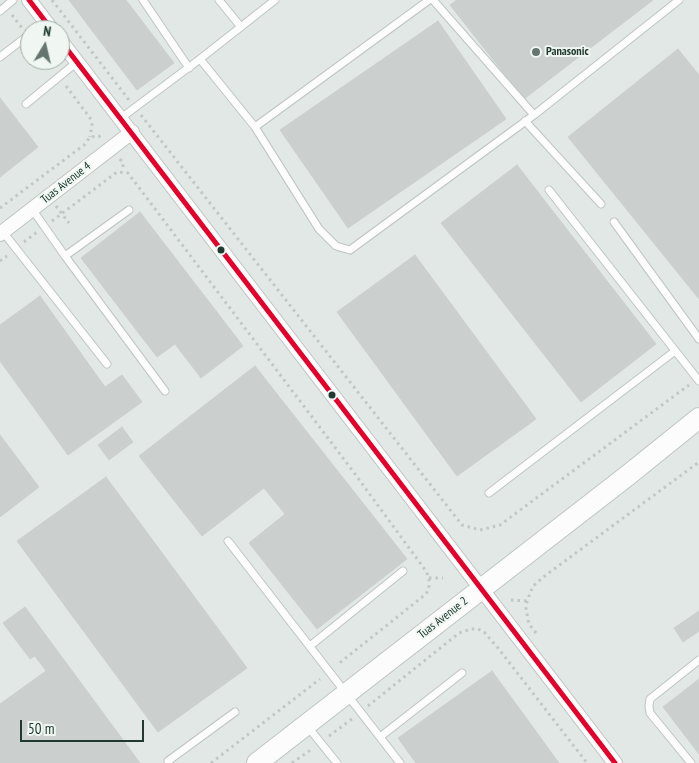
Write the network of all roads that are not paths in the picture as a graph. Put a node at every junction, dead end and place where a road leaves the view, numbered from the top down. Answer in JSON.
{"nodes":[{"id":1,"x":13,"y":0,"type":"edge"},
{"id":2,"x":29,"y":0,"type":"edge"},
{"id":3,"x":142,"y":0,"type":"edge"},
{"id":4,"x":219,"y":0,"type":"edge"},
{"id":5,"x":275,"y":0,"type":"edge"},
{"id":6,"x":429,"y":0,"type":"edge"},
{"id":7,"x":434,"y":0,"type":"edge"},
{"id":8,"x":680,"y":0,"type":"edge"},
{"id":9,"x":3,"y":8,"type":"edge"},
{"id":10,"x":40,"y":20,"type":"edge"},
{"id":11,"x":241,"y":27,"type":"junction"},
{"id":12,"x":20,"y":41,"type":"edge"},
{"id":13,"x":70,"y":53,"type":"edge"},
{"id":14,"x":0,"y":57,"type":"edge"},
{"id":15,"x":200,"y":59,"type":"junction"},
{"id":16,"x":77,"y":62,"type":"junction"},
{"id":17,"x":189,"y":68,"type":"junction"},
{"id":18,"x":26,"y":104,"type":"dead end"},
{"id":19,"x":534,"y":115,"type":"junction"},
{"id":20,"x":121,"y":118,"type":"junction"},
{"id":21,"x":525,"y":121,"type":"junction"},
{"id":22,"x":255,"y":127,"type":"junction"},
{"id":23,"x":132,"y":132,"type":"junction"},
{"id":24,"x":549,"y":190,"type":"dead end"},
{"id":25,"x":601,"y":204,"type":"dead end"},
{"id":26,"x":32,"y":209,"type":"junction"},
{"id":27,"x":129,"y":210,"type":"dead end"},
{"id":28,"x":614,"y":222,"type":"dead end"},
{"id":29,"x":1,"y":233,"type":"edge"},
{"id":30,"x":65,"y":256,"type":"junction"},
{"id":31,"x":699,"y":339,"type":"edge"},
{"id":32,"x":675,"y":351,"type":"junction"},
{"id":33,"x":106,"y":364,"type":"dead end"},
{"id":34,"x":698,"y":380,"type":"edge"},
{"id":35,"x":165,"y":391,"type":"dead end"},
{"id":36,"x":699,"y":418,"type":"edge"},
{"id":37,"x":489,"y":493,"type":"dead end"},
{"id":38,"x":228,"y":542,"type":"dead end"},
{"id":39,"x":403,"y":571,"type":"dead end"},
{"id":40,"x":482,"y":589,"type":"junction"},
{"id":41,"x":310,"y":646,"type":"junction"},
{"id":42,"x":699,"y":660,"type":"edge"},
{"id":43,"x":462,"y":673,"type":"dead end"},
{"id":44,"x":347,"y":693,"type":"junction"},
{"id":45,"x":235,"y":712,"type":"dead end"},
{"id":46,"x":306,"y":724,"type":"junction"},
{"id":47,"x":380,"y":737,"type":"junction"},
{"id":48,"x":169,"y":763,"type":"edge"},
{"id":49,"x":257,"y":763,"type":"edge"},
{"id":50,"x":338,"y":763,"type":"edge"},
{"id":51,"x":400,"y":763,"type":"edge"},
{"id":52,"x":615,"y":763,"type":"edge"},
{"id":53,"x":691,"y":763,"type":"edge"}],
"edges":[{"from":1,"to":9,"type":"lane"},
{"from":2,"to":10,"type":"street"},
{"from":3,"to":17,"type":"lane"},
{"from":4,"to":11,"type":"lane"},
{"from":5,"to":11,"type":"lane"},
{"from":6,"to":22,"type":"lane"},
{"from":7,"to":19,"type":"lane"},
{"from":8,"to":19,"type":"lane"},
{"from":11,"to":15,"type":"lane"},
{"from":12,"to":14,"type":"lane"},
{"from":13,"to":16,"type":"street"},
{"from":15,"to":17,"type":"lane"},
{"from":15,"to":22,"type":"lane"},
{"from":16,"to":18,"type":"lane"},
{"from":16,"to":20,"type":"street"},
{"from":17,"to":20,"type":"lane"},
{"from":19,"to":21,"type":"lane"},
{"from":20,"to":23,"type":"street"},
{"from":21,"to":22,"type":"lane"},
{"from":21,"to":25,"type":"lane"},
{"from":23,"to":26,"type":"street","name":"Tuas Avenue 4"},
{"from":23,"to":40,"type":"street"},
{"from":24,"to":32,"type":"lane"},
{"from":26,"to":29,"type":"street","name":"Tuas Avenue 4"},
{"from":26,"to":30,"type":"lane"},
{"from":27,"to":30,"type":"lane"},
{"from":28,"to":31,"type":"lane"},
{"from":29,"to":33,"type":"lane"},
{"from":30,"to":35,"type":"lane"},
{"from":32,"to":34,"type":"lane"},
{"from":32,"to":37,"type":"lane"},
{"from":36,"to":40,"type":"street","name":"Tuas Avenue 2"},
{"from":38,"to":41,"type":"lane"},
{"from":39,"to":41,"type":"lane"},
{"from":40,"to":44,"type":"street","name":"Tuas Avenue 2"},
{"from":40,"to":52,"type":"street"},
{"from":41,"to":44,"type":"lane"},
{"from":42,"to":53,"type":"lane"},
{"from":43,"to":47,"type":"lane"},
{"from":44,"to":46,"type":"street","name":"Tuas Avenue 2"},
{"from":44,"to":47,"type":"lane"},
{"from":45,"to":48,"type":"lane"},
{"from":46,"to":49,"type":"street","name":"Tuas Avenue 2"},
{"from":46,"to":50,"type":"lane"},
{"from":47,"to":51,"type":"lane"}]}
